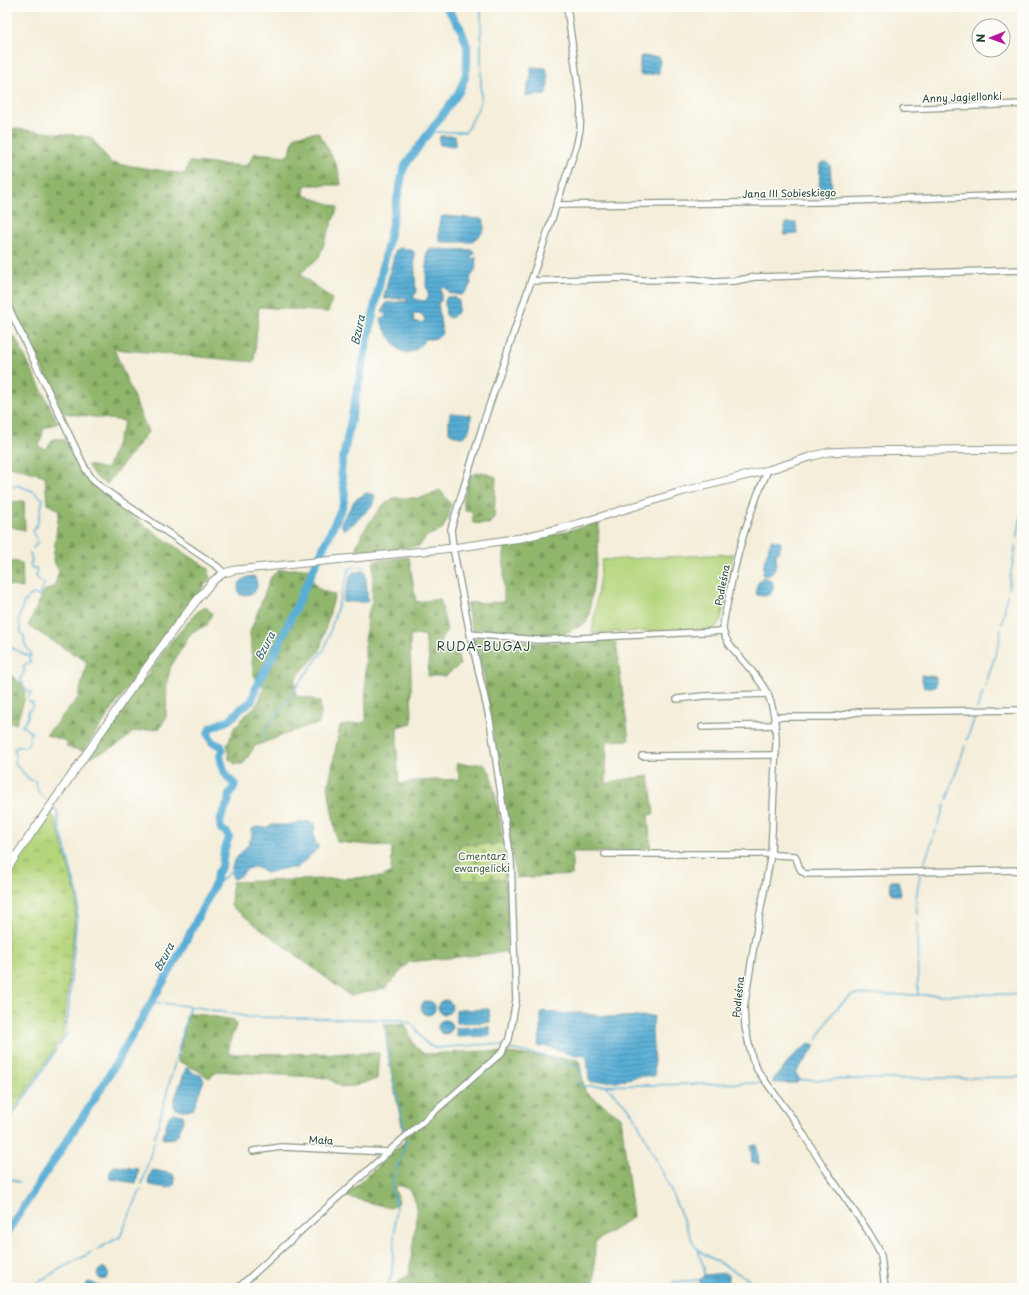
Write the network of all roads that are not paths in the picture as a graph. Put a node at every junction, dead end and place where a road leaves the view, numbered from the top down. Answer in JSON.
{"nodes":[{"id":1,"x":567,"y":7,"type":"edge"},
{"id":2,"x":1022,"y":104,"type":"edge"},
{"id":3,"x":903,"y":109,"type":"dead end"},
{"id":4,"x":1022,"y":195,"type":"edge"},
{"id":5,"x":556,"y":205,"type":"junction"},
{"id":6,"x":1022,"y":270,"type":"edge"},
{"id":7,"x":531,"y":281,"type":"junction"},
{"id":8,"x":7,"y":304,"type":"edge"},
{"id":9,"x":1022,"y":449,"type":"edge"},
{"id":10,"x":768,"y":470,"type":"junction"},
{"id":11,"x":453,"y":548,"type":"junction"},
{"id":12,"x":224,"y":574,"type":"junction"},
{"id":13,"x":723,"y":631,"type":"junction"},
{"id":14,"x":470,"y":634,"type":"junction"},
{"id":15,"x":768,"y":694,"type":"junction"},
{"id":16,"x":677,"y":699,"type":"dead end"},
{"id":17,"x":1022,"y":710,"type":"edge"},
{"id":18,"x":775,"y":717,"type":"junction"},
{"id":19,"x":776,"y":725,"type":"junction"},
{"id":20,"x":702,"y":727,"type":"dead end"},
{"id":21,"x":776,"y":753,"type":"junction"},
{"id":22,"x":642,"y":756,"type":"dead end"},
{"id":23,"x":605,"y":854,"type":"dead end"},
{"id":24,"x":771,"y":854,"type":"junction"},
{"id":25,"x":7,"y":869,"type":"edge"},
{"id":26,"x":1022,"y":870,"type":"edge"},
{"id":27,"x":253,"y":1151,"type":"dead end"},
{"id":28,"x":388,"y":1152,"type":"junction"},
{"id":29,"x":238,"y":1288,"type":"edge"},
{"id":30,"x":885,"y":1288,"type":"edge"}],
"edges":[{"from":1,"to":5,"type":"street"},
{"from":2,"to":3,"type":"street","name":"Anny Jagiellonki"},
{"from":4,"to":5,"type":"street","name":"Jana III Sobieskiego"},
{"from":5,"to":7,"type":"street"},
{"from":6,"to":7,"type":"street"},
{"from":7,"to":11,"type":"street"},
{"from":8,"to":12,"type":"street"},
{"from":9,"to":10,"type":"street"},
{"from":10,"to":11,"type":"street"},
{"from":10,"to":13,"type":"street","name":"Podleśna"},
{"from":11,"to":12,"type":"street"},
{"from":11,"to":14,"type":"street"},
{"from":12,"to":25,"type":"street"},
{"from":13,"to":14,"type":"street"},
{"from":13,"to":15,"type":"street","name":"Podleśna"},
{"from":14,"to":28,"type":"street"},
{"from":15,"to":16,"type":"street"},
{"from":15,"to":18,"type":"street","name":"Podleśna"},
{"from":17,"to":18,"type":"street"},
{"from":18,"to":19,"type":"street","name":"Podleśna"},
{"from":19,"to":20,"type":"street"},
{"from":19,"to":21,"type":"street","name":"Podleśna"},
{"from":21,"to":22,"type":"street"},
{"from":21,"to":24,"type":"street","name":"Podleśna"},
{"from":23,"to":24,"type":"street"},
{"from":24,"to":26,"type":"street"},
{"from":24,"to":30,"type":"street","name":"Podleśna"},
{"from":27,"to":28,"type":"street","name":"Mała"},
{"from":28,"to":29,"type":"street"}]}
